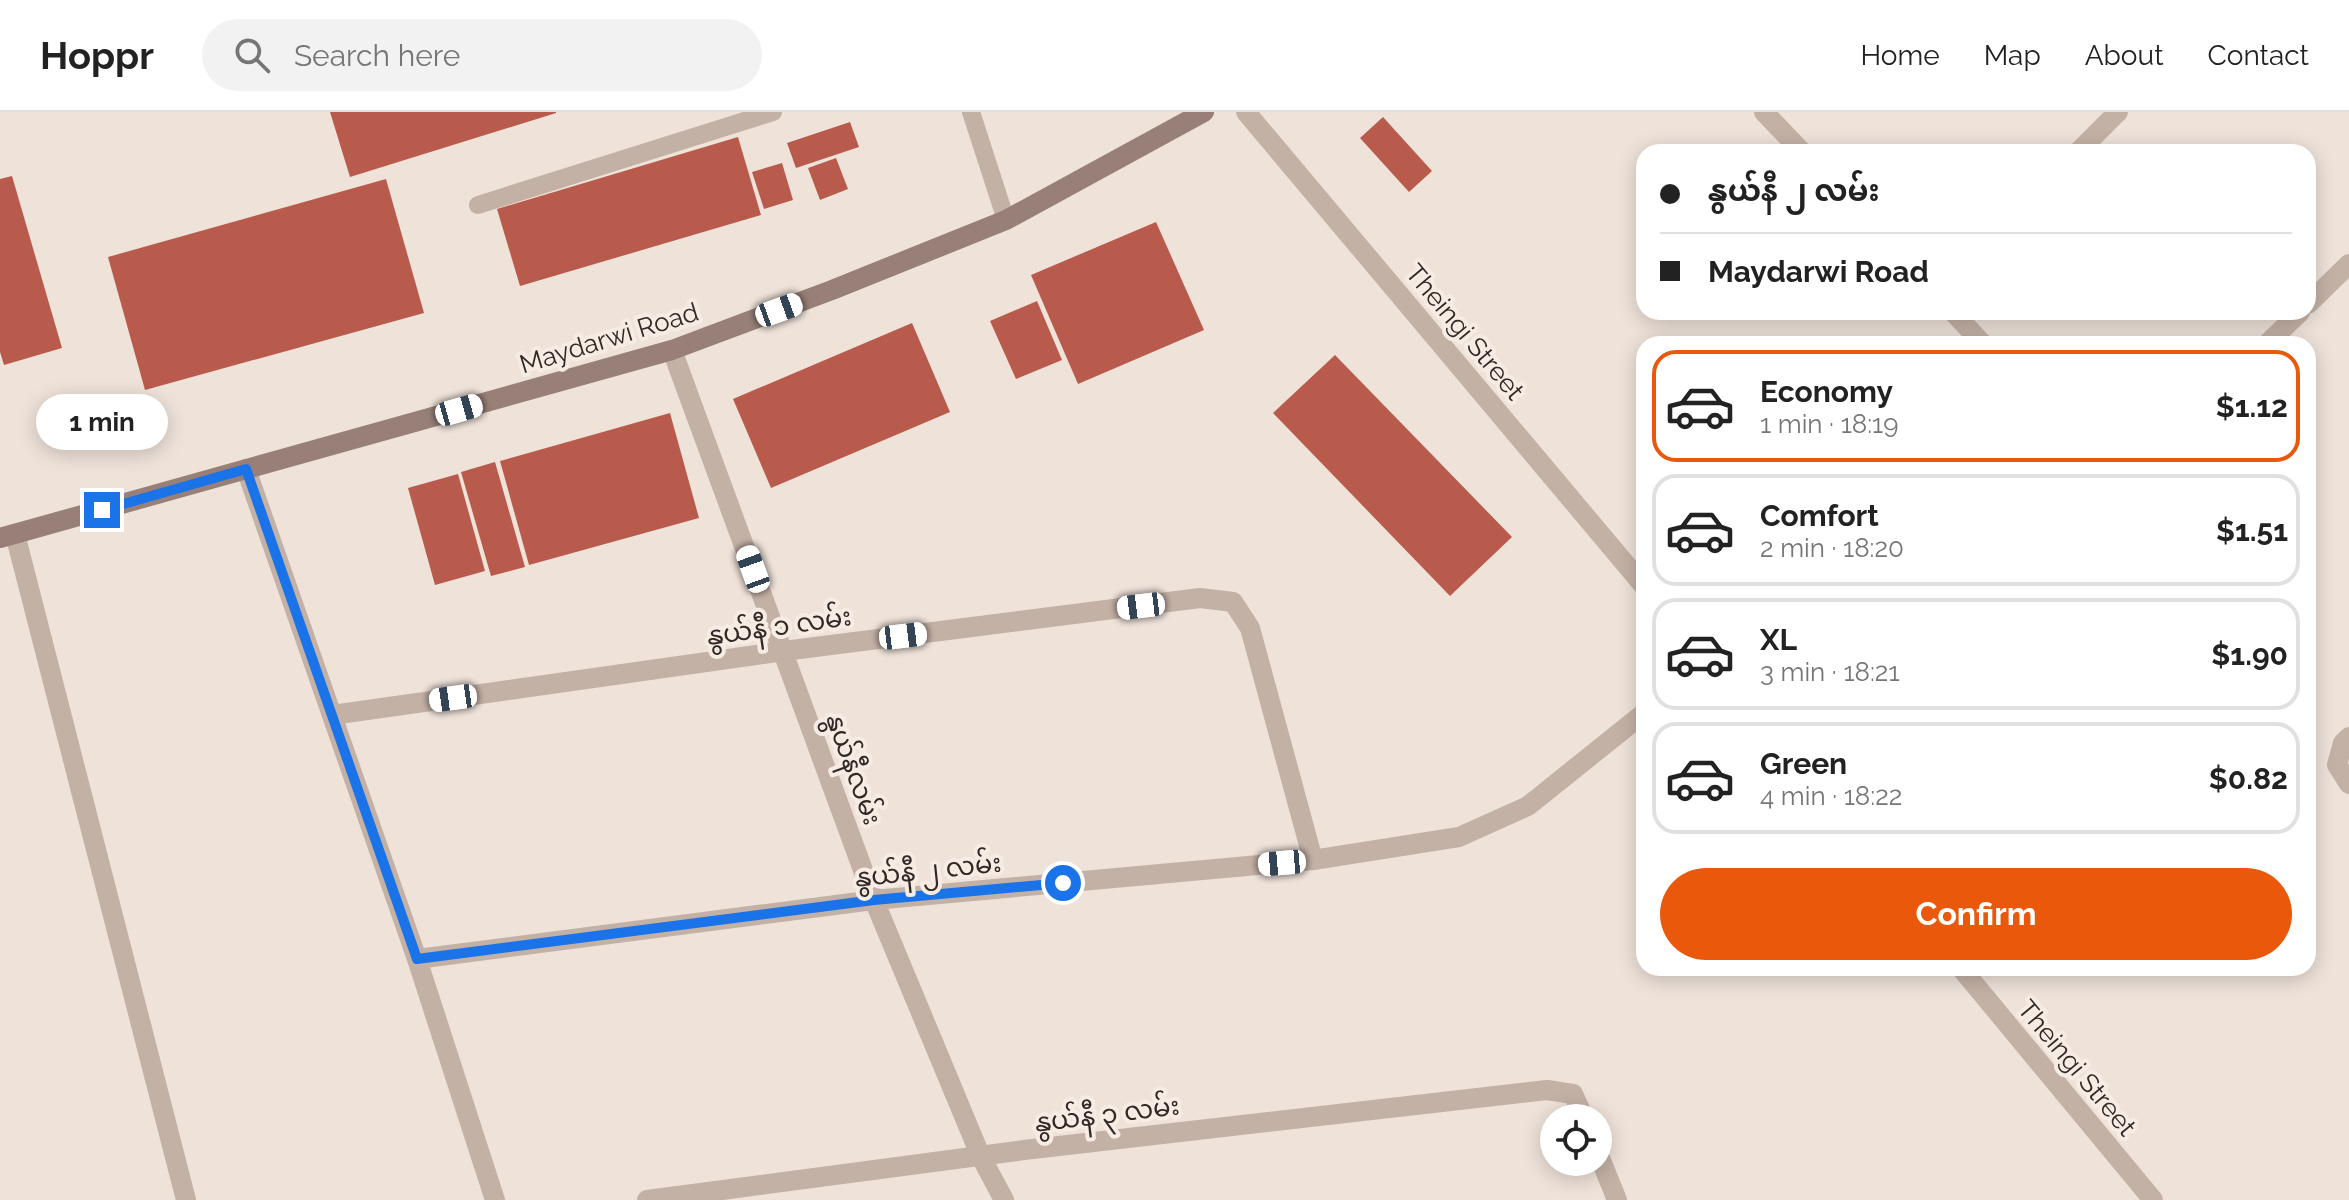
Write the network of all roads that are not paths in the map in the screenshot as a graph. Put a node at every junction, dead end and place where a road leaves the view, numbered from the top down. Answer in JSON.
{"nodes":[{"id":1,"x":773,"y":112,"type":"edge"},
{"id":2,"x":971,"y":112,"type":"edge"},
{"id":3,"x":1204,"y":112,"type":"edge"},
{"id":4,"x":1246,"y":112,"type":"edge"},
{"id":5,"x":1764,"y":112,"type":"edge"},
{"id":6,"x":2118,"y":112,"type":"edge"},
{"id":7,"x":727,"y":119,"type":"edge"},
{"id":8,"x":1794,"y":144,"type":"edge"},
{"id":9,"x":2086,"y":144,"type":"edge"},
{"id":10,"x":478,"y":205,"type":"dead end"},
{"id":11,"x":1006,"y":220,"type":"junction"},
{"id":12,"x":2349,"y":264,"type":"edge"},
{"id":13,"x":2316,"y":296,"type":"edge"},
{"id":14,"x":1960,"y":320,"type":"edge"},
{"id":15,"x":2292,"y":320,"type":"edge"},
{"id":16,"x":1976,"y":336,"type":"edge"},
{"id":17,"x":2275,"y":336,"type":"edge"},
{"id":18,"x":672,"y":350,"type":"junction"},
{"id":19,"x":246,"y":469,"type":"junction"},
{"id":20,"x":8,"y":536,"type":"edge"},
{"id":21,"x":1636,"y":576,"type":"edge"},
{"id":22,"x":784,"y":651,"type":"junction"},
{"id":23,"x":332,"y":715,"type":"junction"},
{"id":24,"x":1636,"y":719,"type":"edge"},
{"id":25,"x":2349,"y":737,"type":"edge"},
{"id":26,"x":2349,"y":784,"type":"edge"},
{"id":27,"x":1313,"y":860,"type":"junction"},
{"id":28,"x":874,"y":900,"type":"junction"},
{"id":29,"x":417,"y":959,"type":"junction"},
{"id":30,"x":1968,"y":976,"type":"edge"},
{"id":31,"x":1578,"y":1104,"type":"edge"},
{"id":32,"x":981,"y":1157,"type":"junction"},
{"id":33,"x":1607,"y":1176,"type":"edge"},
{"id":34,"x":2149,"y":1199,"type":"edge"},
{"id":35,"x":186,"y":1200,"type":"edge"},
{"id":36,"x":495,"y":1200,"type":"edge"},
{"id":37,"x":647,"y":1200,"type":"edge"},
{"id":38,"x":1004,"y":1200,"type":"edge"},
{"id":39,"x":1617,"y":1200,"type":"edge"}],
"edges":[{"from":1,"to":7,"type":"lane"},
{"from":2,"to":11,"type":"lane"},
{"from":3,"to":11,"type":"street","name":"Maydarwi Road"},
{"from":4,"to":21,"type":"street","name":"Theingi Street"},
{"from":5,"to":8,"type":"street"},
{"from":6,"to":9,"type":"street"},
{"from":7,"to":10,"type":"lane"},
{"from":11,"to":18,"type":"street","name":"Maydarwi Road"},
{"from":12,"to":13,"type":"street"},
{"from":14,"to":16,"type":"street"},
{"from":15,"to":17,"type":"street"},
{"from":18,"to":19,"type":"street","name":"Maydarwi Road"},
{"from":18,"to":22,"type":"street","name":"နွယ်နီလမ်း"},
{"from":19,"to":20,"type":"street","name":"Maydarwi Road"},
{"from":19,"to":23,"type":"street"},
{"from":20,"to":35,"type":"street"},
{"from":22,"to":23,"type":"street","name":"နွယ်နီ ၁ လမ်း"},
{"from":22,"to":27,"type":"street","name":"နွယ်နီ ၁ လမ်း"},
{"from":22,"to":28,"type":"street","name":"နွယ်နီလမ်း"},
{"from":23,"to":29,"type":"street"},
{"from":24,"to":27,"type":"street","name":"နွယ်နီ ၂ လမ်း"},
{"from":25,"to":26,"type":"street"},
{"from":27,"to":28,"type":"street","name":"နွယ်နီ ၂ လမ်း"},
{"from":28,"to":29,"type":"street","name":"နွယ်နီ ၂ လမ်း"},
{"from":28,"to":32,"type":"street","name":"နွယ်နီလမ်း"},
{"from":29,"to":36,"type":"street"},
{"from":30,"to":34,"type":"street","name":"Theingi Street"},
{"from":31,"to":32,"type":"street","name":"နွယ်နီ ၃ လမ်း"},
{"from":32,"to":37,"type":"street","name":"နွယ်နီ ၃ လမ်း"},
{"from":32,"to":38,"type":"street","name":"နွယ်နီလမ်း"},
{"from":33,"to":39,"type":"street"}]}
